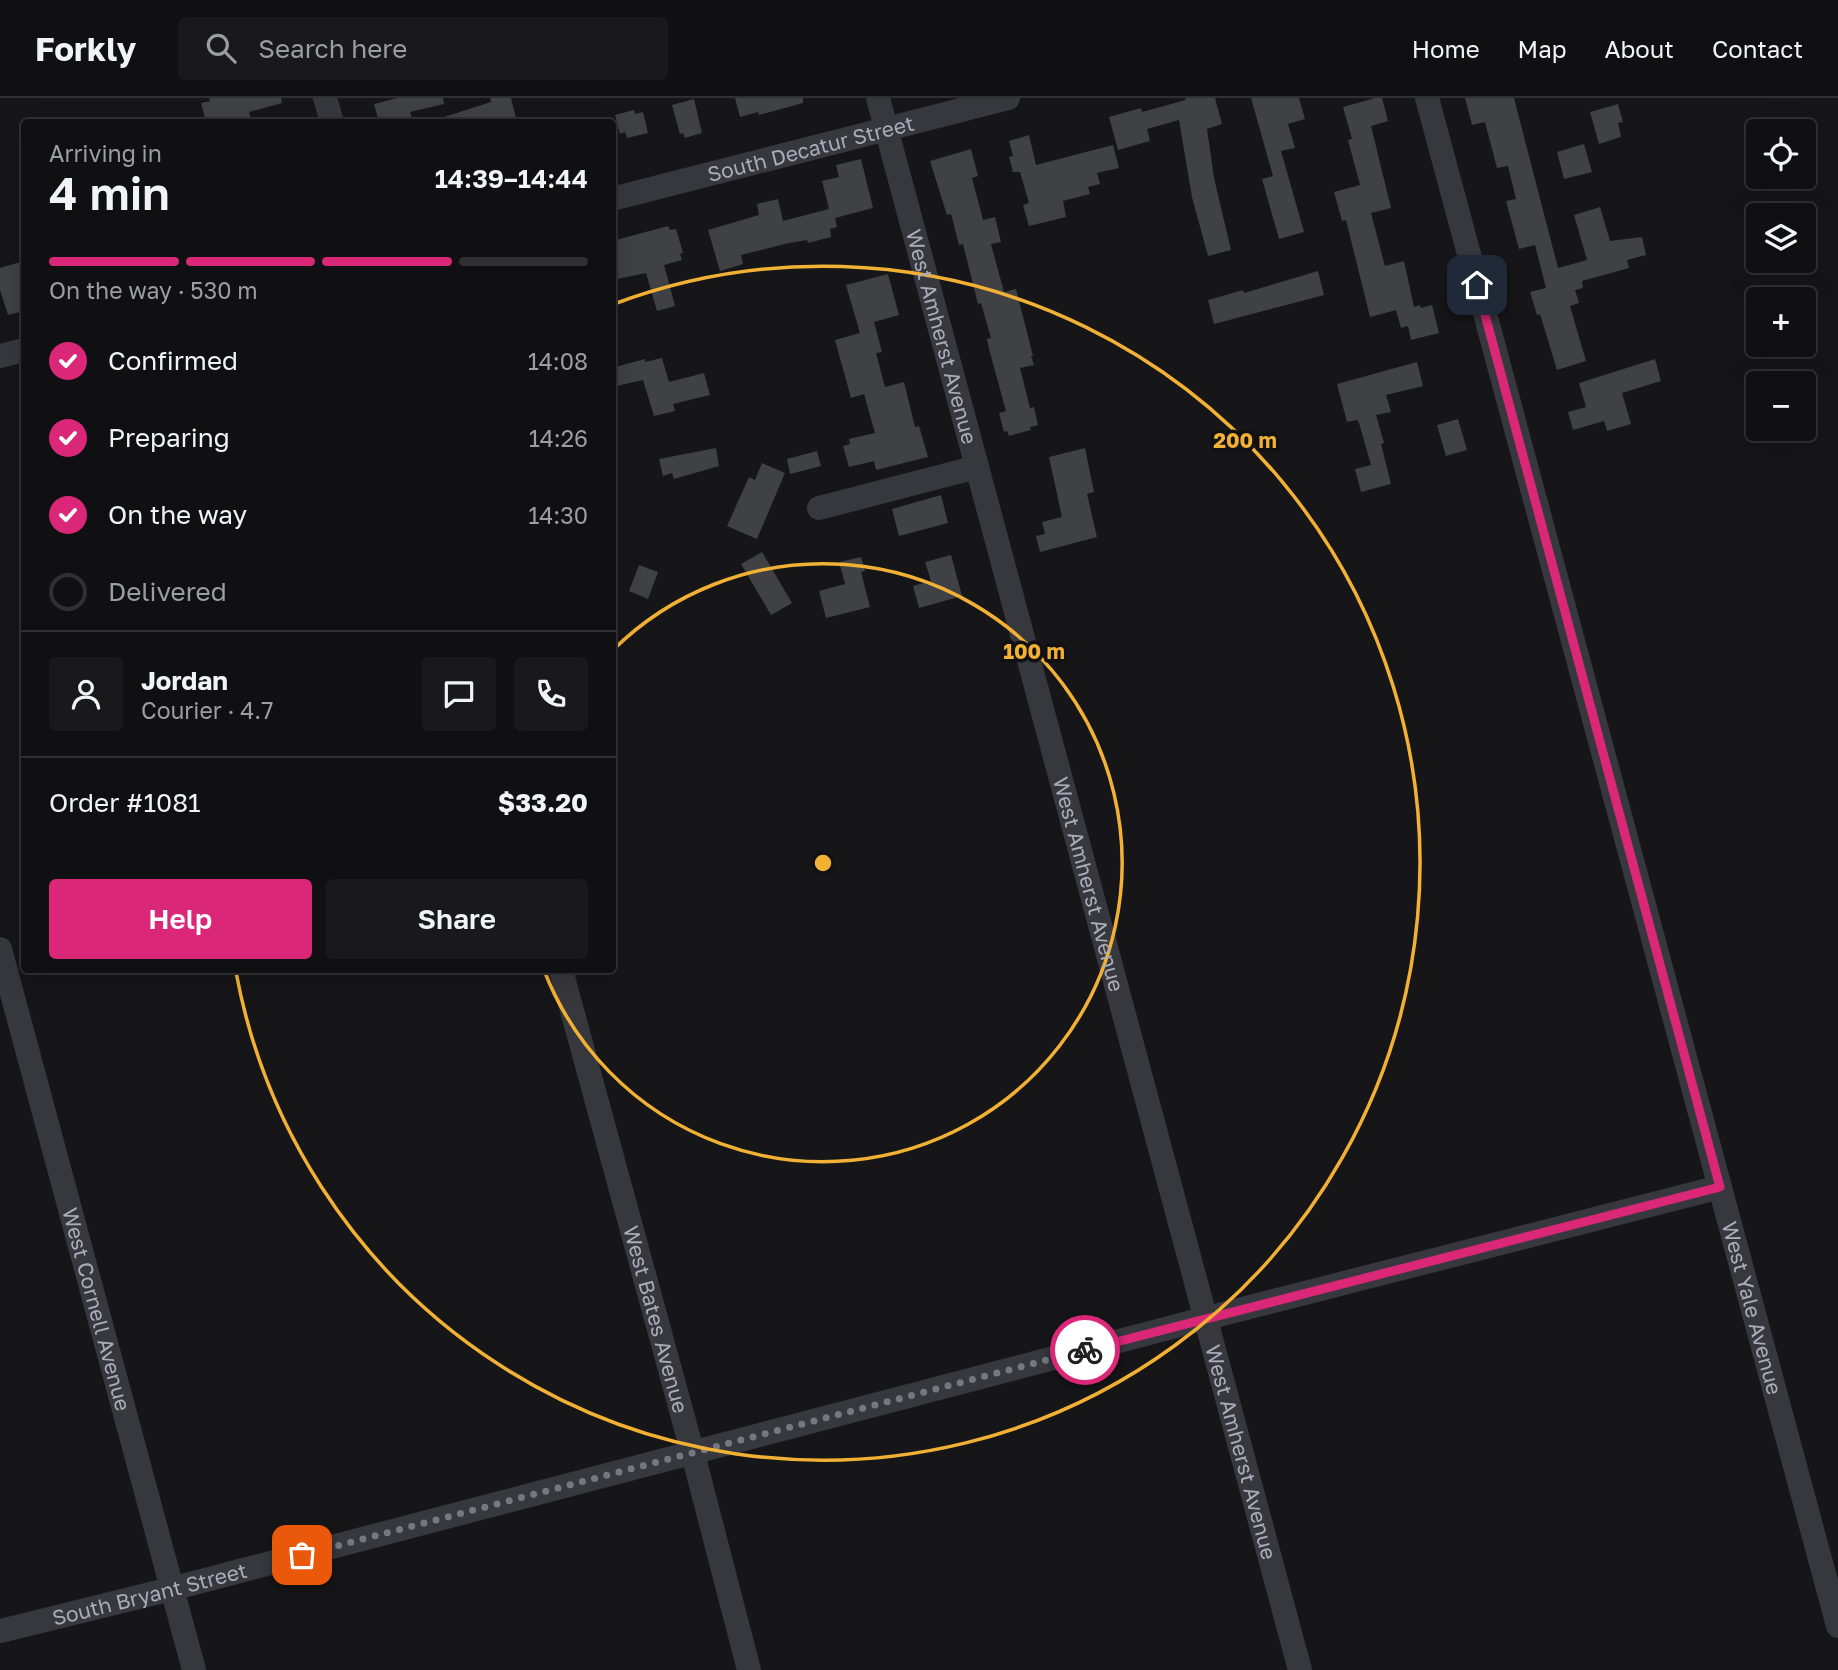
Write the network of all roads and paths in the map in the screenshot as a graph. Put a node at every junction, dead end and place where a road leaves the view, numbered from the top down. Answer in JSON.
{"nodes":[{"id":1,"x":325,"y":98,"type":"edge"},
{"id":2,"x":878,"y":98,"type":"edge"},
{"id":3,"x":1008,"y":98,"type":"edge"},
{"id":4,"x":1427,"y":98,"type":"edge"},
{"id":5,"x":331,"y":119,"type":"edge"},
{"id":6,"x":887,"y":129,"type":"junction"},
{"id":7,"x":616,"y":198,"type":"edge"},
{"id":8,"x":21,"y":351,"type":"edge"},
{"id":9,"x":0,"y":356,"type":"edge"},
{"id":10,"x":977,"y":467,"type":"junction"},
{"id":11,"x":819,"y":508,"type":"dead end"},
{"id":12,"x":0,"y":949,"type":"edge"},
{"id":13,"x":562,"y":973,"type":"edge"},
{"id":14,"x":1720,"y":1187,"type":"junction"},
{"id":15,"x":1207,"y":1318,"type":"junction"},
{"id":16,"x":693,"y":1454,"type":"junction"},
{"id":17,"x":171,"y":1589,"type":"junction"},
{"id":18,"x":1838,"y":1626,"type":"edge"},
{"id":19,"x":0,"y":1631,"type":"edge"},
{"id":20,"x":194,"y":1670,"type":"edge"},
{"id":21,"x":749,"y":1670,"type":"edge"},
{"id":22,"x":1300,"y":1670,"type":"edge"}],
"edges":[{"from":1,"to":5,"type":"street"},
{"from":2,"to":6,"type":"street","name":"West Amherst Avenue"},
{"from":3,"to":6,"type":"street","name":"South Decatur Street"},
{"from":4,"to":14,"type":"street","name":"West Yale Avenue"},
{"from":6,"to":7,"type":"street","name":"South Decatur Street"},
{"from":6,"to":10,"type":"street","name":"West Amherst Avenue"},
{"from":8,"to":9,"type":"street"},
{"from":10,"to":11,"type":"street"},
{"from":10,"to":15,"type":"street","name":"West Amherst Avenue"},
{"from":12,"to":17,"type":"street","name":"West Cornell Avenue"},
{"from":13,"to":16,"type":"street","name":"West Bates Avenue"},
{"from":14,"to":15,"type":"street","name":"South Bryant Street"},
{"from":14,"to":18,"type":"street","name":"West Yale Avenue"},
{"from":15,"to":16,"type":"street","name":"South Bryant Street"},
{"from":15,"to":22,"type":"street","name":"West Amherst Avenue"},
{"from":16,"to":17,"type":"street","name":"South Bryant Street"},
{"from":16,"to":21,"type":"street","name":"West Bates Avenue"},
{"from":17,"to":19,"type":"street","name":"South Bryant Street"},
{"from":17,"to":20,"type":"street","name":"West Cornell Avenue"}]}
